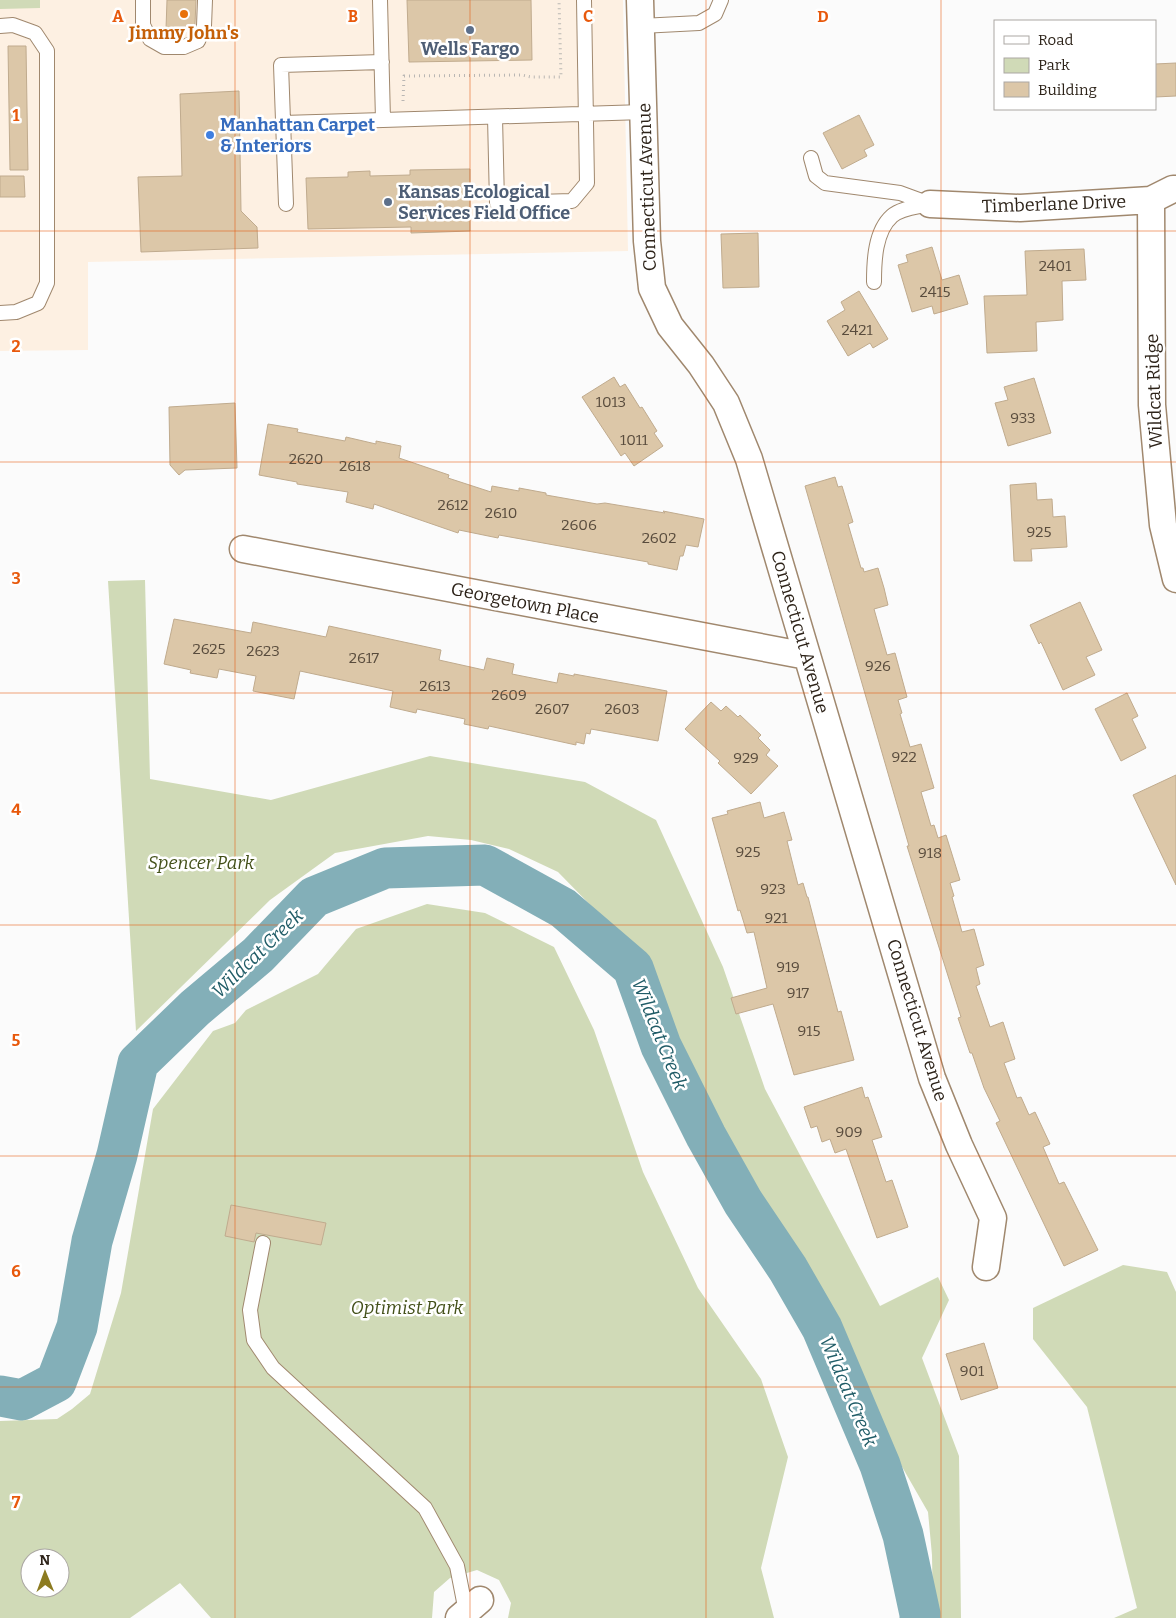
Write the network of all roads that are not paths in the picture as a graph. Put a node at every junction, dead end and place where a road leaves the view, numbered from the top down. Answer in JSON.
{"nodes":[{"id":1,"x":143,"y":0,"type":"edge"},
{"id":2,"x":205,"y":0,"type":"edge"},
{"id":3,"x":380,"y":0,"type":"edge"},
{"id":4,"x":584,"y":0,"type":"edge"},
{"id":5,"x":640,"y":0,"type":"edge"},
{"id":6,"x":721,"y":0,"type":"edge"},
{"id":7,"x":0,"y":26,"type":"edge"},
{"id":8,"x":641,"y":26,"type":"junction"},
{"id":9,"x":382,"y":62,"type":"junction"},
{"id":10,"x":644,"y":112,"type":"junction"},
{"id":11,"x":586,"y":114,"type":"junction"},
{"id":12,"x":495,"y":116,"type":"junction"},
{"id":13,"x":383,"y":120,"type":"junction"},
{"id":14,"x":283,"y":123,"type":"junction"},
{"id":15,"x":811,"y":158,"type":"dead end"},
{"id":16,"x":1176,"y":189,"type":"edge"},
{"id":17,"x":1151,"y":200,"type":"junction"},
{"id":18,"x":286,"y":204,"type":"dead end"},
{"id":19,"x":930,"y":204,"type":"junction"},
{"id":20,"x":874,"y":282,"type":"dead end"},
{"id":21,"x":0,"y":313,"type":"edge"},
{"id":22,"x":244,"y":549,"type":"dead end"},
{"id":23,"x":1176,"y":580,"type":"edge"},
{"id":24,"x":807,"y":656,"type":"junction"},
{"id":25,"x":263,"y":1243,"type":"dead end"},
{"id":26,"x":986,"y":1267,"type":"dead end"},
{"id":27,"x":468,"y":1610,"type":"edge"}],
"edges":[{"from":1,"to":2,"type":"lane"},
{"from":3,"to":9,"type":"lane"},
{"from":4,"to":11,"type":"lane"},
{"from":5,"to":8,"type":"street","name":"Connecticut Avenue"},
{"from":6,"to":8,"type":"lane"},
{"from":7,"to":21,"type":"lane"},
{"from":8,"to":10,"type":"street","name":"Connecticut Avenue"},
{"from":9,"to":13,"type":"lane"},
{"from":9,"to":14,"type":"lane"},
{"from":10,"to":11,"type":"lane"},
{"from":10,"to":24,"type":"street","name":"Connecticut Avenue"},
{"from":11,"to":12,"type":"lane"},
{"from":11,"to":12,"type":"lane"},
{"from":12,"to":13,"type":"lane"},
{"from":13,"to":14,"type":"lane"},
{"from":14,"to":18,"type":"lane"},
{"from":15,"to":19,"type":"lane"},
{"from":16,"to":17,"type":"street","name":"Timberlane Drive"},
{"from":17,"to":19,"type":"street","name":"Timberlane Drive"},
{"from":17,"to":23,"type":"street","name":"Wildcat Ridge"},
{"from":19,"to":20,"type":"lane"},
{"from":22,"to":24,"type":"street","name":"Georgetown Place"},
{"from":24,"to":26,"type":"street","name":"Connecticut Avenue"},
{"from":25,"to":27,"type":"lane"}]}
